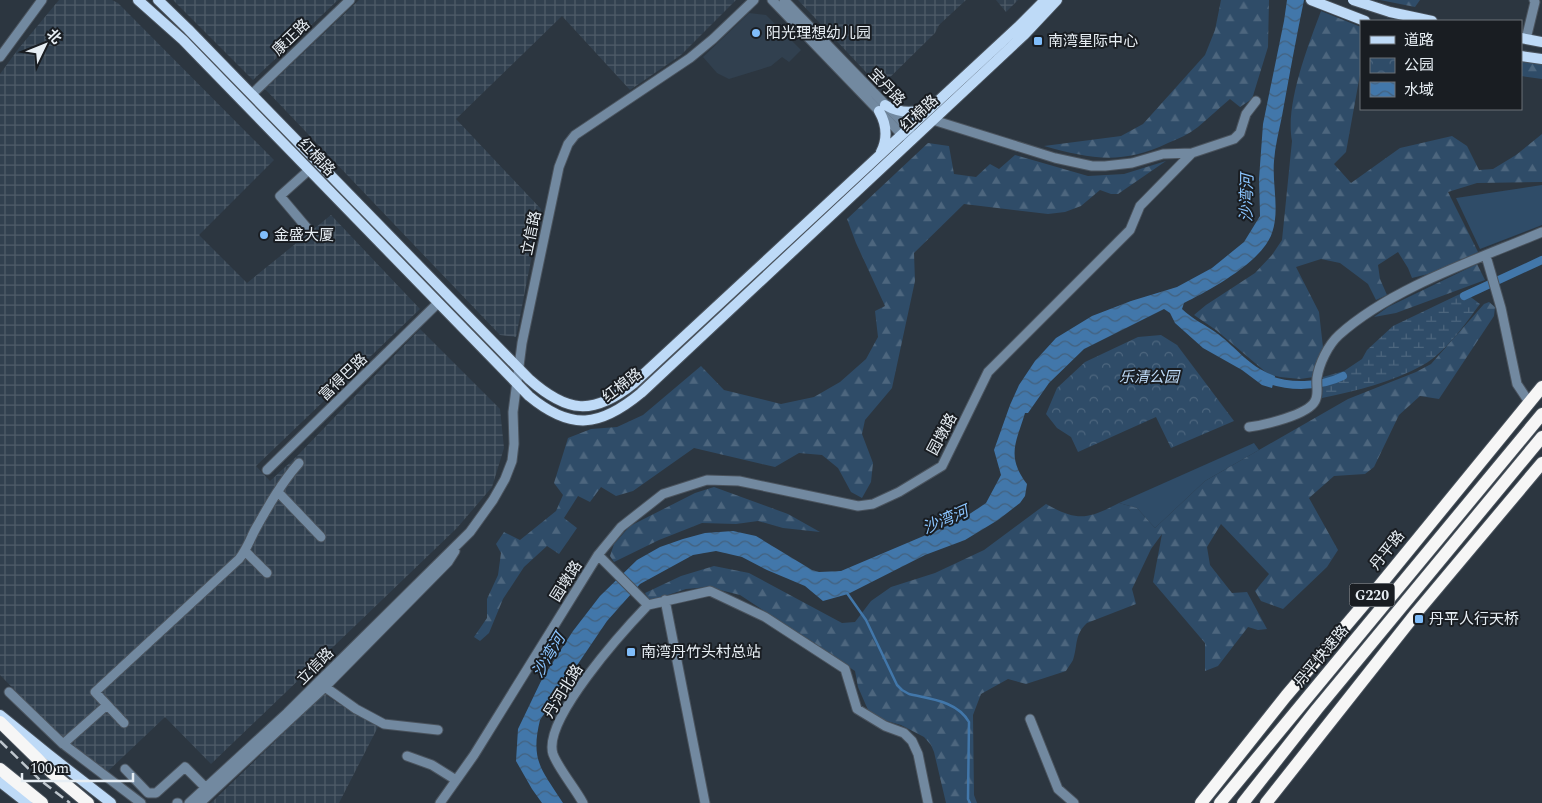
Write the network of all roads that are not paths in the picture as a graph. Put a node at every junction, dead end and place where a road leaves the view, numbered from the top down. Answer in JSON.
{"nodes":[{"id":1,"x":42,"y":0,"type":"edge"},
{"id":2,"x":138,"y":0,"type":"edge"},
{"id":3,"x":158,"y":0,"type":"edge"},
{"id":4,"x":350,"y":0,"type":"edge"},
{"id":5,"x":754,"y":0,"type":"edge"},
{"id":6,"x":772,"y":0,"type":"edge"},
{"id":7,"x":784,"y":0,"type":"edge"},
{"id":8,"x":1045,"y":0,"type":"edge"},
{"id":9,"x":1057,"y":0,"type":"edge"},
{"id":10,"x":1311,"y":0,"type":"edge"},
{"id":11,"x":1354,"y":0,"type":"edge"},
{"id":12,"x":1534,"y":0,"type":"edge"},
{"id":13,"x":1362,"y":20,"type":"edge"},
{"id":14,"x":1427,"y":20,"type":"edge"},
{"id":15,"x":1523,"y":39,"type":"edge"},
{"id":16,"x":1542,"y":42,"type":"edge"},
{"id":17,"x":1522,"y":56,"type":"edge"},
{"id":18,"x":0,"y":57,"type":"edge"},
{"id":19,"x":1542,"y":59,"type":"edge"},
{"id":20,"x":252,"y":94,"type":"junction"},
{"id":21,"x":1256,"y":101,"type":"dead end"},
{"id":22,"x":937,"y":103,"type":"junction"},
{"id":23,"x":882,"y":108,"type":"junction"},
{"id":24,"x":933,"y":120,"type":"junction"},
{"id":25,"x":905,"y":132,"type":"junction"},
{"id":26,"x":912,"y":139,"type":"junction"},
{"id":27,"x":1192,"y":153,"type":"junction"},
{"id":28,"x":878,"y":157,"type":"junction"},
{"id":29,"x":309,"y":170,"type":"junction"},
{"id":30,"x":307,"y":228,"type":"dead end"},
{"id":31,"x":1542,"y":232,"type":"edge"},
{"id":32,"x":1486,"y":256,"type":"junction"},
{"id":33,"x":438,"y":303,"type":"junction"},
{"id":34,"x":518,"y":368,"type":"junction"},
{"id":35,"x":516,"y":384,"type":"junction"},
{"id":36,"x":1542,"y":387,"type":"edge"},
{"id":37,"x":1529,"y":402,"type":"junction"},
{"id":38,"x":1542,"y":413,"type":"edge"},
{"id":39,"x":1249,"y":427,"type":"dead end"},
{"id":40,"x":1542,"y":437,"type":"edge"},
{"id":41,"x":1542,"y":442,"type":"edge"},
{"id":42,"x":300,"y":463,"type":"dead end"},
{"id":43,"x":1542,"y":463,"type":"edge"},
{"id":44,"x":267,"y":470,"type":"dead end"},
{"id":45,"x":278,"y":492,"type":"junction"},
{"id":46,"x":321,"y":537,"type":"dead end"},
{"id":47,"x":245,"y":551,"type":"junction"},
{"id":48,"x":598,"y":555,"type":"junction"},
{"id":49,"x":267,"y":573,"type":"dead end"},
{"id":50,"x":1376,"y":590,"type":"junction"},
{"id":51,"x":665,"y":600,"type":"junction"},
{"id":52,"x":402,"y":604,"type":"junction"},
{"id":53,"x":648,"y":605,"type":"junction"},
{"id":54,"x":1417,"y":612,"type":"junction"},
{"id":55,"x":1342,"y":630,"type":"junction"},
{"id":56,"x":1381,"y":658,"type":"junction"},
{"id":57,"x":324,"y":687,"type":"junction"},
{"id":58,"x":9,"y":692,"type":"dead end"},
{"id":59,"x":107,"y":705,"type":"junction"},
{"id":60,"x":0,"y":715,"type":"edge"},
{"id":61,"x":289,"y":715,"type":"junction"},
{"id":62,"x":1030,"y":719,"type":"dead end"},
{"id":63,"x":0,"y":722,"type":"edge"},
{"id":64,"x":124,"y":723,"type":"dead end"},
{"id":65,"x":438,"y":730,"type":"dead end"},
{"id":66,"x":63,"y":744,"type":"junction"},
{"id":67,"x":1262,"y":753,"type":"junction"},
{"id":68,"x":407,"y":756,"type":"dead end"},
{"id":69,"x":1275,"y":763,"type":"junction"},
{"id":70,"x":0,"y":769,"type":"edge"},
{"id":71,"x":125,"y":769,"type":"dead end"},
{"id":72,"x":456,"y":780,"type":"junction"},
{"id":73,"x":0,"y":782,"type":"edge"},
{"id":74,"x":206,"y":788,"type":"junction"},
{"id":75,"x":27,"y":803,"type":"edge"},
{"id":76,"x":42,"y":803,"type":"edge"},
{"id":77,"x":88,"y":803,"type":"edge"},
{"id":78,"x":111,"y":803,"type":"edge"},
{"id":79,"x":141,"y":803,"type":"edge"},
{"id":80,"x":189,"y":803,"type":"edge"},
{"id":81,"x":200,"y":803,"type":"edge"},
{"id":82,"x":440,"y":803,"type":"edge"},
{"id":83,"x":583,"y":803,"type":"edge"},
{"id":84,"x":705,"y":803,"type":"edge"},
{"id":85,"x":927,"y":803,"type":"edge"},
{"id":86,"x":1074,"y":803,"type":"edge"},
{"id":87,"x":1201,"y":803,"type":"edge"},
{"id":88,"x":1220,"y":803,"type":"edge"},
{"id":89,"x":1243,"y":803,"type":"edge"},
{"id":90,"x":1266,"y":803,"type":"edge"}],
"edges":[{"from":1,"to":18,"type":"street"},
{"from":2,"to":29,"type":"main road","name":"红棉路"},
{"from":3,"to":20,"type":"main road","name":"红棉路"},
{"from":4,"to":20,"type":"street","name":"康正路"},
{"from":5,"to":34,"type":"street","name":"立信路"},
{"from":6,"to":23,"type":"street","name":"宝丹路"},
{"from":7,"to":23,"type":"street","name":"宝丹路"},
{"from":8,"to":22,"type":"main road","name":"红棉路"},
{"from":9,"to":24,"type":"main road","name":"红棉路"},
{"from":10,"to":13,"type":"main road"},
{"from":11,"to":14,"type":"main road","bridge":true},
{"from":12,"to":15,"type":"street"},
{"from":15,"to":16,"type":"main road"},
{"from":17,"to":19,"type":"main road"},
{"from":20,"to":34,"type":"main road","name":"红棉路"},
{"from":21,"to":27,"type":"street"},
{"from":22,"to":23,"type":"main road"},
{"from":22,"to":25,"type":"main road","name":"红棉路"},
{"from":23,"to":25,"type":"street","name":"宝丹路"},
{"from":23,"to":28,"type":"main road"},
{"from":24,"to":26,"type":"main road","name":"红棉路"},
{"from":24,"to":27,"type":"street"},
{"from":25,"to":26,"type":"street","name":"宝丹路"},
{"from":25,"to":28,"type":"main road","name":"红棉路"},
{"from":26,"to":35,"type":"main road","name":"红棉路"},
{"from":27,"to":48,"type":"street","name":"园墩路"},
{"from":28,"to":34,"type":"main road","name":"红棉路"},
{"from":29,"to":30,"type":"street"},
{"from":29,"to":33,"type":"main road","name":"红棉路"},
{"from":31,"to":32,"type":"street"},
{"from":32,"to":37,"type":"street"},
{"from":32,"to":39,"type":"street"},
{"from":33,"to":35,"type":"main road","name":"红棉路"},
{"from":33,"to":44,"type":"street","name":"富得巴路"},
{"from":34,"to":35,"type":"street","name":"立信路"},
{"from":35,"to":52,"type":"street","name":"立信路"},
{"from":36,"to":37,"type":"highway","name":"丹平路","number":"G220"},
{"from":37,"to":50,"type":"highway","name":"丹平路","number":"G220"},
{"from":38,"to":50,"type":"highway"},
{"from":38,"to":67,"type":"highway","name":"丹平快速路"},
{"from":40,"to":69,"type":"highway","name":"丹平快速路"},
{"from":41,"to":54,"type":"highway"},
{"from":42,"to":45,"type":"street"},
{"from":43,"to":54,"type":"highway","number":"G220"},
{"from":45,"to":46,"type":"street"},
{"from":45,"to":47,"type":"street"},
{"from":47,"to":49,"type":"street"},
{"from":47,"to":59,"type":"street"},
{"from":48,"to":53,"type":"street"},
{"from":48,"to":72,"type":"street","name":"园墩路"},
{"from":50,"to":55,"type":"highway","name":"丹平路","number":"G220"},
{"from":51,"to":53,"type":"street"},
{"from":51,"to":84,"type":"street"},
{"from":51,"to":85,"type":"street"},
{"from":52,"to":57,"type":"street","name":"立信路"},
{"from":52,"to":61,"type":"street","name":"立信路"},
{"from":53,"to":83,"type":"street","name":"丹河北路"},
{"from":54,"to":56,"type":"highway","number":"G220"},
{"from":55,"to":67,"type":"highway"},
{"from":55,"to":87,"type":"highway","name":"丹平路","number":"G220"},
{"from":56,"to":69,"type":"highway"},
{"from":56,"to":90,"type":"highway","number":"G220"},
{"from":57,"to":61,"type":"street","name":"立信路"},
{"from":57,"to":65,"type":"street"},
{"from":58,"to":66,"type":"street"},
{"from":59,"to":64,"type":"street"},
{"from":59,"to":66,"type":"street"},
{"from":60,"to":78,"type":"main road"},
{"from":61,"to":74,"type":"street","name":"立信路"},
{"from":61,"to":81,"type":"street","name":"立信路"},
{"from":62,"to":86,"type":"street"},
{"from":63,"to":77,"type":"highway"},
{"from":66,"to":79,"type":"street"},
{"from":67,"to":88,"type":"highway","name":"丹平快速路"},
{"from":68,"to":72,"type":"street"},
{"from":69,"to":89,"type":"highway","name":"丹平快速路"},
{"from":70,"to":76,"type":"highway"},
{"from":71,"to":74,"type":"street"},
{"from":72,"to":82,"type":"street","name":"园墩路"},
{"from":73,"to":75,"type":"main road"},
{"from":74,"to":80,"type":"street","name":"立信路"}]}
